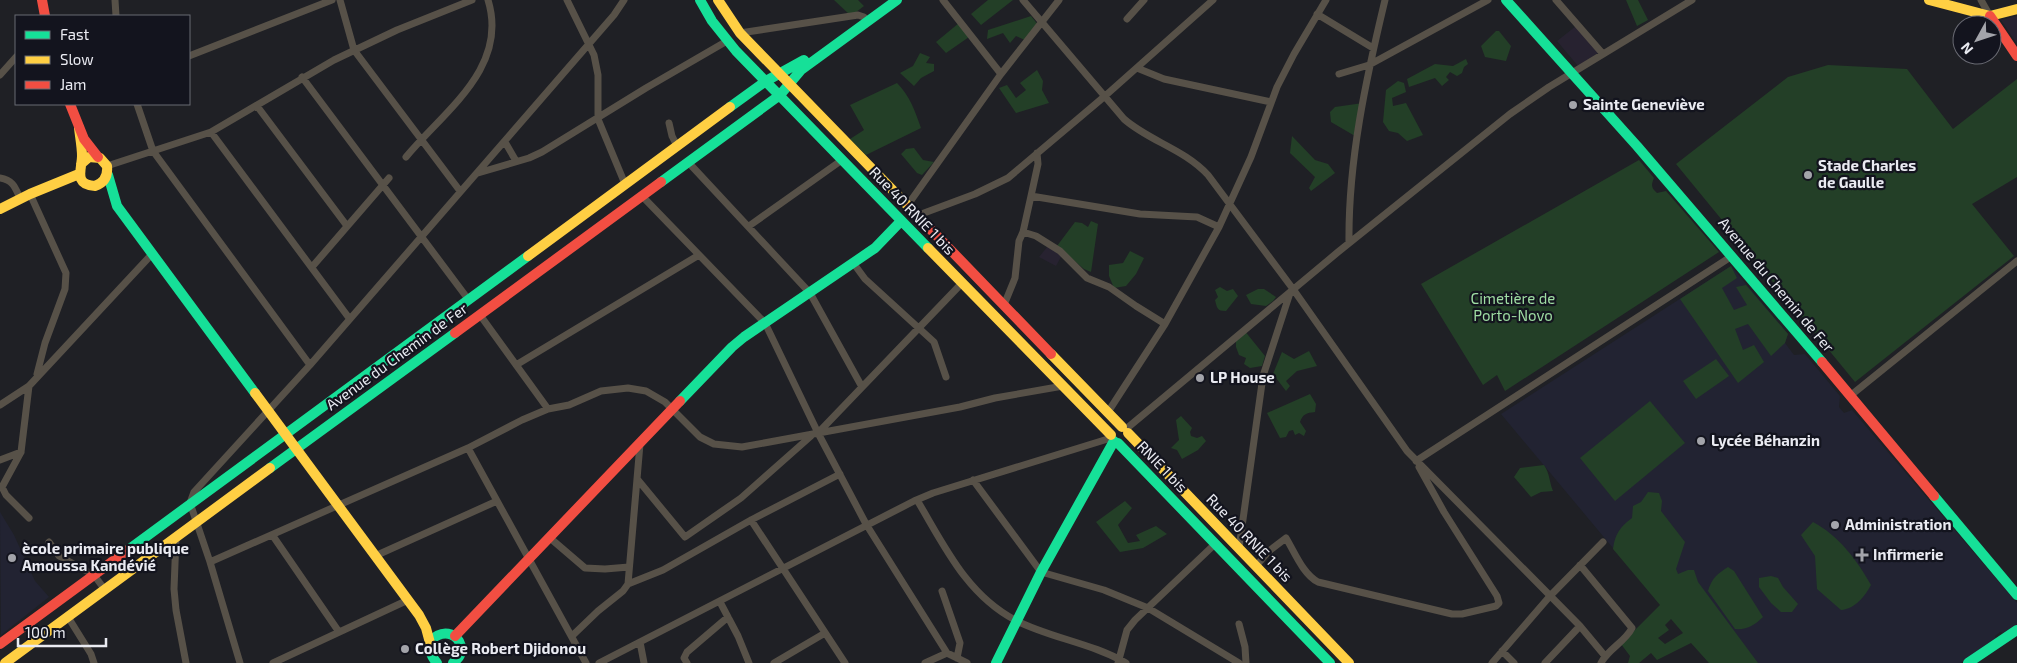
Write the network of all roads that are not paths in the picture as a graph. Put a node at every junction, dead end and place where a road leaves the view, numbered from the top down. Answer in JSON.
{"nodes":[{"id":1,"x":42,"y":0,"type":"edge"},
{"id":2,"x":115,"y":0,"type":"edge"},
{"id":3,"x":332,"y":0,"type":"edge"},
{"id":4,"x":340,"y":0,"type":"edge"},
{"id":5,"x":472,"y":0,"type":"edge"},
{"id":6,"x":488,"y":0,"type":"edge"},
{"id":7,"x":567,"y":0,"type":"edge"},
{"id":8,"x":624,"y":0,"type":"edge"},
{"id":9,"x":700,"y":0,"type":"edge"},
{"id":10,"x":718,"y":0,"type":"edge"},
{"id":11,"x":888,"y":0,"type":"edge"},
{"id":12,"x":898,"y":0,"type":"edge"},
{"id":13,"x":943,"y":0,"type":"edge"},
{"id":14,"x":1023,"y":0,"type":"edge"},
{"id":15,"x":1059,"y":0,"type":"edge"},
{"id":16,"x":1144,"y":0,"type":"edge"},
{"id":17,"x":1213,"y":0,"type":"edge"},
{"id":18,"x":1326,"y":0,"type":"edge"},
{"id":19,"x":1385,"y":0,"type":"edge"},
{"id":20,"x":1488,"y":0,"type":"edge"},
{"id":21,"x":1506,"y":0,"type":"edge"},
{"id":22,"x":1556,"y":0,"type":"edge"},
{"id":23,"x":1692,"y":0,"type":"edge"},
{"id":24,"x":1929,"y":0,"type":"edge"},
{"id":25,"x":1981,"y":0,"type":"edge"},
{"id":26,"x":2017,"y":9,"type":"edge"},
{"id":27,"x":1317,"y":14,"type":"junction"},
{"id":28,"x":45,"y":15,"type":"edge"},
{"id":29,"x":116,"y":15,"type":"edge"},
{"id":30,"x":1981,"y":15,"type":"edge"},
{"id":31,"x":1989,"y":15,"type":"edge"},
{"id":32,"x":1994,"y":15,"type":"edge"},
{"id":33,"x":864,"y":18,"type":"junction"},
{"id":34,"x":1127,"y":20,"type":"dead end"},
{"id":35,"x":1042,"y":22,"type":"junction"},
{"id":36,"x":740,"y":33,"type":"junction"},
{"id":37,"x":2002,"y":34,"type":"edge"},
{"id":38,"x":728,"y":41,"type":"junction"},
{"id":39,"x":589,"y":44,"type":"junction"},
{"id":40,"x":1373,"y":48,"type":"junction"},
{"id":41,"x":354,"y":50,"type":"junction"},
{"id":42,"x":1603,"y":54,"type":"junction"},
{"id":43,"x":190,"y":56,"type":"edge"},
{"id":44,"x":2017,"y":56,"type":"edge"},
{"id":45,"x":15,"y":58,"type":"edge"},
{"id":46,"x":1368,"y":65,"type":"junction"},
{"id":47,"x":799,"y":68,"type":"junction"},
{"id":48,"x":1137,"y":68,"type":"junction"},
{"id":49,"x":1572,"y":72,"type":"junction"},
{"id":50,"x":781,"y":74,"type":"junction"},
{"id":51,"x":1001,"y":74,"type":"junction"},
{"id":52,"x":1339,"y":74,"type":"dead end"},
{"id":53,"x":0,"y":75,"type":"edge"},
{"id":54,"x":302,"y":78,"type":"junction"},
{"id":55,"x":766,"y":81,"type":"junction"},
{"id":56,"x":790,"y":83,"type":"junction"},
{"id":57,"x":780,"y":95,"type":"junction"},
{"id":58,"x":1105,"y":96,"type":"junction"},
{"id":59,"x":1271,"y":102,"type":"junction"},
{"id":60,"x":70,"y":105,"type":"edge"},
{"id":61,"x":137,"y":105,"type":"edge"},
{"id":62,"x":257,"y":106,"type":"junction"},
{"id":63,"x":598,"y":118,"type":"junction"},
{"id":64,"x":669,"y":123,"type":"dead end"},
{"id":65,"x":79,"y":128,"type":"junction"},
{"id":66,"x":211,"y":132,"type":"junction"},
{"id":67,"x":421,"y":140,"type":"junction"},
{"id":68,"x":505,"y":142,"type":"junction"},
{"id":69,"x":677,"y":146,"type":"junction"},
{"id":70,"x":153,"y":151,"type":"junction"},
{"id":71,"x":1037,"y":153,"type":"junction"},
{"id":72,"x":98,"y":157,"type":"junction"},
{"id":73,"x":406,"y":157,"type":"dead end"},
{"id":74,"x":842,"y":160,"type":"junction"},
{"id":75,"x":516,"y":161,"type":"junction"},
{"id":76,"x":688,"y":162,"type":"junction"},
{"id":77,"x":80,"y":169,"type":"junction"},
{"id":78,"x":108,"y":170,"type":"junction"},
{"id":79,"x":477,"y":173,"type":"junction"},
{"id":80,"x":0,"y":178,"type":"edge"},
{"id":81,"x":388,"y":178,"type":"dead end"},
{"id":82,"x":383,"y":184,"type":"junction"},
{"id":83,"x":625,"y":184,"type":"junction"},
{"id":84,"x":92,"y":186,"type":"junction"},
{"id":85,"x":460,"y":191,"type":"junction"},
{"id":86,"x":30,"y":194,"type":"junction"},
{"id":87,"x":642,"y":196,"type":"junction"},
{"id":88,"x":1031,"y":196,"type":"junction"},
{"id":89,"x":20,"y":198,"type":"junction"},
{"id":90,"x":1229,"y":203,"type":"junction"},
{"id":91,"x":117,"y":206,"type":"junction"},
{"id":92,"x":907,"y":206,"type":"junction"},
{"id":93,"x":0,"y":209,"type":"edge"},
{"id":94,"x":916,"y":216,"type":"junction"},
{"id":95,"x":901,"y":221,"type":"junction"},
{"id":96,"x":347,"y":226,"type":"junction"},
{"id":97,"x":749,"y":226,"type":"junction"},
{"id":98,"x":1220,"y":227,"type":"junction"},
{"id":99,"x":1023,"y":232,"type":"junction"},
{"id":100,"x":421,"y":235,"type":"junction"},
{"id":101,"x":1349,"y":243,"type":"junction"},
{"id":102,"x":152,"y":254,"type":"junction"},
{"id":103,"x":699,"y":255,"type":"junction"},
{"id":104,"x":1732,"y":256,"type":"junction"},
{"id":105,"x":2017,"y":261,"type":"edge"},
{"id":106,"x":854,"y":264,"type":"junction"},
{"id":107,"x":312,"y":268,"type":"junction"},
{"id":108,"x":962,"y":283,"type":"junction"},
{"id":109,"x":1291,"y":291,"type":"junction"},
{"id":110,"x":810,"y":293,"type":"junction"},
{"id":111,"x":468,"y":299,"type":"junction"},
{"id":112,"x":1004,"y":305,"type":"junction"},
{"id":113,"x":480,"y":315,"type":"junction"},
{"id":114,"x":350,"y":318,"type":"junction"},
{"id":115,"x":765,"y":323,"type":"junction"},
{"id":116,"x":1165,"y":324,"type":"junction"},
{"id":117,"x":919,"y":327,"type":"junction"},
{"id":118,"x":310,"y":365,"type":"junction"},
{"id":119,"x":516,"y":365,"type":"junction"},
{"id":120,"x":36,"y":376,"type":"junction"},
{"id":121,"x":946,"y":377,"type":"dead end"},
{"id":122,"x":29,"y":386,"type":"junction"},
{"id":123,"x":862,"y":386,"type":"junction"},
{"id":124,"x":1063,"y":386,"type":"junction"},
{"id":125,"x":1850,"y":396,"type":"junction"},
{"id":126,"x":0,"y":406,"type":"edge"},
{"id":127,"x":548,"y":409,"type":"junction"},
{"id":128,"x":673,"y":409,"type":"junction"},
{"id":129,"x":268,"y":411,"type":"junction"},
{"id":130,"x":1108,"y":412,"type":"junction"},
{"id":131,"x":1125,"y":430,"type":"junction"},
{"id":132,"x":285,"y":434,"type":"junction"},
{"id":133,"x":815,"y":434,"type":"junction"},
{"id":134,"x":1114,"y":439,"type":"junction"},
{"id":135,"x":640,"y":444,"type":"junction"},
{"id":136,"x":468,"y":448,"type":"junction"},
{"id":137,"x":296,"y":450,"type":"junction"},
{"id":138,"x":21,"y":452,"type":"junction"},
{"id":139,"x":0,"y":460,"type":"edge"},
{"id":140,"x":1416,"y":460,"type":"junction"},
{"id":141,"x":840,"y":474,"type":"junction"},
{"id":142,"x":638,"y":480,"type":"junction"},
{"id":143,"x":973,"y":480,"type":"junction"},
{"id":144,"x":917,"y":500,"type":"junction"},
{"id":145,"x":498,"y":501,"type":"junction"},
{"id":146,"x":190,"y":504,"type":"junction"},
{"id":147,"x":338,"y":506,"type":"junction"},
{"id":148,"x":29,"y":518,"type":"dead end"},
{"id":149,"x":751,"y":520,"type":"junction"},
{"id":150,"x":197,"y":522,"type":"junction"},
{"id":151,"x":866,"y":524,"type":"junction"},
{"id":152,"x":273,"y":536,"type":"junction"},
{"id":153,"x":176,"y":538,"type":"junction"},
{"id":154,"x":550,"y":538,"type":"junction"},
{"id":155,"x":50,"y":542,"type":"dead end"},
{"id":156,"x":1603,"y":542,"type":"dead end"},
{"id":157,"x":1215,"y":544,"type":"junction"},
{"id":158,"x":1238,"y":549,"type":"junction"},
{"id":159,"x":376,"y":556,"type":"junction"},
{"id":160,"x":530,"y":559,"type":"junction"},
{"id":161,"x":210,"y":562,"type":"junction"},
{"id":162,"x":1580,"y":565,"type":"junction"},
{"id":163,"x":1256,"y":566,"type":"junction"},
{"id":164,"x":629,"y":567,"type":"junction"},
{"id":165,"x":783,"y":569,"type":"junction"},
{"id":166,"x":1041,"y":572,"type":"junction"},
{"id":167,"x":94,"y":575,"type":"junction"},
{"id":168,"x":628,"y":584,"type":"junction"},
{"id":169,"x":105,"y":590,"type":"junction"},
{"id":170,"x":942,"y":591,"type":"dead end"},
{"id":171,"x":2017,"y":595,"type":"edge"},
{"id":172,"x":1550,"y":596,"type":"junction"},
{"id":173,"x":408,"y":600,"type":"junction"},
{"id":174,"x":720,"y":602,"type":"junction"},
{"id":175,"x":1148,"y":608,"type":"junction"},
{"id":176,"x":419,"y":615,"type":"junction"},
{"id":177,"x":68,"y":617,"type":"junction"},
{"id":178,"x":728,"y":617,"type":"junction"},
{"id":179,"x":1016,"y":620,"type":"junction"},
{"id":180,"x":1239,"y":624,"type":"dead end"},
{"id":181,"x":1580,"y":626,"type":"junction"},
{"id":182,"x":2017,"y":630,"type":"edge"},
{"id":183,"x":339,"y":632,"type":"junction"},
{"id":184,"x":442,"y":633,"type":"junction"},
{"id":185,"x":825,"y":634,"type":"junction"},
{"id":186,"x":455,"y":636,"type":"junction"},
{"id":187,"x":572,"y":636,"type":"junction"},
{"id":188,"x":640,"y":642,"type":"junction"},
{"id":189,"x":430,"y":643,"type":"junction"},
{"id":190,"x":0,"y":644,"type":"edge"},
{"id":191,"x":0,"y":649,"type":"edge"},
{"id":192,"x":461,"y":651,"type":"junction"},
{"id":193,"x":1502,"y":651,"type":"junction"},
{"id":194,"x":947,"y":653,"type":"junction"},
{"id":195,"x":1605,"y":656,"type":"junction"},
{"id":196,"x":957,"y":658,"type":"junction"},
{"id":197,"x":1118,"y":661,"type":"edge"},
{"id":198,"x":7,"y":662,"type":"edge"},
{"id":199,"x":434,"y":662,"type":"edge"},
{"id":200,"x":94,"y":663,"type":"edge"},
{"id":201,"x":186,"y":663,"type":"edge"},
{"id":202,"x":240,"y":663,"type":"edge"},
{"id":203,"x":273,"y":663,"type":"edge"},
{"id":204,"x":454,"y":663,"type":"edge"},
{"id":205,"x":467,"y":663,"type":"edge"},
{"id":206,"x":586,"y":663,"type":"edge"},
{"id":207,"x":600,"y":663,"type":"edge"},
{"id":208,"x":644,"y":663,"type":"edge"},
{"id":209,"x":687,"y":663,"type":"edge"},
{"id":210,"x":749,"y":663,"type":"edge"},
{"id":211,"x":774,"y":663,"type":"edge"},
{"id":212,"x":845,"y":663,"type":"edge"},
{"id":213,"x":925,"y":663,"type":"edge"},
{"id":214,"x":967,"y":663,"type":"edge"},
{"id":215,"x":996,"y":663,"type":"edge"},
{"id":216,"x":1126,"y":663,"type":"edge"},
{"id":217,"x":1239,"y":663,"type":"edge"},
{"id":218,"x":1246,"y":663,"type":"edge"},
{"id":219,"x":1330,"y":663,"type":"edge"},
{"id":220,"x":1349,"y":663,"type":"edge"},
{"id":221,"x":1492,"y":663,"type":"edge"},
{"id":222,"x":1514,"y":663,"type":"edge"},
{"id":223,"x":1545,"y":663,"type":"edge"},
{"id":224,"x":1600,"y":663,"type":"edge"},
{"id":225,"x":1968,"y":663,"type":"edge"}],
"edges":[{"from":1,"to":28,"type":"main road"},
{"from":2,"to":29,"type":"street"},
{"from":3,"to":43,"type":"street"},
{"from":4,"to":41,"type":"street"},
{"from":5,"to":41,"type":"street"},
{"from":6,"to":67,"type":"street"},
{"from":7,"to":39,"type":"street"},
{"from":8,"to":39,"type":"street"},
{"from":9,"to":38,"type":"main road","name":"Rue 40 RNIE 1 bis"},
{"from":10,"to":36,"type":"main road","name":"Rue 40 RNIE 1 bis"},
{"from":11,"to":33,"type":"main road"},
{"from":12,"to":47,"type":"main road"},
{"from":13,"to":51,"type":"street"},
{"from":14,"to":35,"type":"street"},
{"from":15,"to":35,"type":"street"},
{"from":16,"to":34,"type":"street"},
{"from":17,"to":48,"type":"street"},
{"from":18,"to":27,"type":"street"},
{"from":19,"to":40,"type":"street"},
{"from":20,"to":46,"type":"street"},
{"from":21,"to":49,"type":"main road","name":"Avenue du Chemin de Fer"},
{"from":22,"to":42,"type":"street"},
{"from":23,"to":42,"type":"street"},
{"from":24,"to":30,"type":"main road"},
{"from":25,"to":31,"type":"street"},
{"from":26,"to":32,"type":"main road"},
{"from":27,"to":40,"type":"street"},
{"from":27,"to":59,"type":"street"},
{"from":33,"to":36,"type":"street"},
{"from":33,"to":47,"type":"main road"},
{"from":35,"to":51,"type":"street"},
{"from":35,"to":58,"type":"street"},
{"from":36,"to":50,"type":"main road","name":"Rue 40 RNIE 1 bis"},
{"from":37,"to":44,"type":"main road"},
{"from":38,"to":55,"type":"main road","name":"Rue 40 RNIE 1 bis"},
{"from":38,"to":63,"type":"street"},
{"from":39,"to":63,"type":"street"},
{"from":39,"to":68,"type":"street"},
{"from":40,"to":46,"type":"street"},
{"from":41,"to":54,"type":"street"},
{"from":41,"to":67,"type":"street"},
{"from":42,"to":49,"type":"street"},
{"from":45,"to":53,"type":"street"},
{"from":46,"to":52,"type":"street"},
{"from":46,"to":101,"type":"street"},
{"from":47,"to":50,"type":"main road","name":"Avenue du Chemin de Fer"},
{"from":47,"to":56,"type":"main road","name":"Avenue du Chemin de Fer"},
{"from":48,"to":58,"type":"street"},
{"from":48,"to":59,"type":"street"},
{"from":49,"to":101,"type":"street"},
{"from":49,"to":104,"type":"main road","name":"Avenue du Chemin de Fer"},
{"from":50,"to":55,"type":"main road","name":"Avenue du Chemin de Fer"},
{"from":50,"to":56,"type":"main road","name":"Rue 40 RNIE 1 bis"},
{"from":51,"to":92,"type":"street"},
{"from":54,"to":62,"type":"street"},
{"from":54,"to":82,"type":"street"},
{"from":55,"to":57,"type":"main road","name":"Rue 40 RNIE 1 bis"},
{"from":55,"to":69,"type":"main road","name":"Avenue du Chemin de Fer"},
{"from":56,"to":57,"type":"main road","name":"Avenue du Chemin de Fer"},
{"from":56,"to":92,"type":"main road","name":"Rue 40 RNIE 1 bis"},
{"from":57,"to":74,"type":"main road","name":"Rue 40 RNIE 1 bis"},
{"from":57,"to":76,"type":"main road","name":"Avenue du Chemin de Fer"},
{"from":58,"to":71,"type":"street"},
{"from":58,"to":90,"type":"street"},
{"from":59,"to":90,"type":"street"},
{"from":60,"to":65,"type":"main road"},
{"from":61,"to":70,"type":"street"},
{"from":62,"to":66,"type":"street"},
{"from":62,"to":96,"type":"street"},
{"from":63,"to":75,"type":"street"},
{"from":63,"to":83,"type":"street"},
{"from":64,"to":69,"type":"street"},
{"from":65,"to":72,"type":"main road"},
{"from":65,"to":77,"type":"main road"},
{"from":66,"to":70,"type":"street"},
{"from":66,"to":107,"type":"street"},
{"from":67,"to":73,"type":"street"},
{"from":67,"to":85,"type":"street"},
{"from":68,"to":75,"type":"street"},
{"from":68,"to":79,"type":"street"},
{"from":69,"to":83,"type":"main road","name":"Avenue du Chemin de Fer"},
{"from":70,"to":78,"type":"street"},
{"from":70,"to":118,"type":"street"},
{"from":71,"to":88,"type":"street"},
{"from":71,"to":94,"type":"street"},
{"from":72,"to":77,"type":"main road"},
{"from":72,"to":78,"type":"main road"},
{"from":74,"to":95,"type":"main road","name":"Rue 40 RNIE 1 bis"},
{"from":74,"to":97,"type":"street"},
{"from":75,"to":79,"type":"street"},
{"from":76,"to":87,"type":"main road","name":"Avenue du Chemin de Fer"},
{"from":76,"to":97,"type":"street"},
{"from":77,"to":84,"type":"main road"},
{"from":77,"to":86,"type":"main road"},
{"from":78,"to":84,"type":"main road"},
{"from":78,"to":91,"type":"main road"},
{"from":79,"to":85,"type":"street"},
{"from":80,"to":89,"type":"street"},
{"from":81,"to":82,"type":"street"},
{"from":82,"to":96,"type":"street"},
{"from":82,"to":100,"type":"street"},
{"from":83,"to":111,"type":"main road","name":"Avenue du Chemin de Fer"},
{"from":84,"to":91,"type":"main road"},
{"from":85,"to":100,"type":"street"},
{"from":86,"to":89,"type":"main road"},
{"from":86,"to":120,"type":"street"},
{"from":87,"to":103,"type":"street"},
{"from":87,"to":113,"type":"main road","name":"Avenue du Chemin de Fer"},
{"from":88,"to":98,"type":"street"},
{"from":88,"to":99,"type":"street"},
{"from":89,"to":93,"type":"main road"},
{"from":90,"to":98,"type":"street"},
{"from":90,"to":109,"type":"street"},
{"from":91,"to":102,"type":"main road"},
{"from":92,"to":94,"type":"main road","name":"Rue 40 RNIE 1 bis"},
{"from":94,"to":112,"type":"main road","name":"Rue 40 RNIE 1 bis"},
{"from":95,"to":106,"type":"main road"},
{"from":95,"to":108,"type":"main road","name":"Rue 40 RNIE 1 bis"},
{"from":96,"to":107,"type":"street"},
{"from":97,"to":110,"type":"street"},
{"from":98,"to":116,"type":"street"},
{"from":99,"to":112,"type":"street"},
{"from":99,"to":116,"type":"street"},
{"from":100,"to":111,"type":"street"},
{"from":100,"to":114,"type":"street"},
{"from":101,"to":109,"type":"street"},
{"from":102,"to":120,"type":"street"},
{"from":102,"to":129,"type":"main road"},
{"from":103,"to":115,"type":"street"},
{"from":103,"to":119,"type":"street"},
{"from":104,"to":125,"type":"main road","name":"Avenue du Chemin de Fer"},
{"from":104,"to":140,"type":"street"},
{"from":105,"to":125,"type":"street"},
{"from":106,"to":110,"type":"main road"},
{"from":106,"to":117,"type":"street"},
{"from":107,"to":114,"type":"street"},
{"from":108,"to":117,"type":"street"},
{"from":108,"to":124,"type":"main road","name":"Rue 40 RNIE 1 bis"},
{"from":109,"to":131,"type":"street"},
{"from":109,"to":140,"type":"street"},
{"from":109,"to":158,"type":"street"},
{"from":110,"to":115,"type":"main road"},
{"from":110,"to":123,"type":"street"},
{"from":111,"to":132,"type":"main road","name":"Avenue du Chemin de Fer"},
{"from":112,"to":130,"type":"main road","name":"Rue 40 RNIE 1 bis"},
{"from":113,"to":119,"type":"street"},
{"from":113,"to":137,"type":"main road","name":"Avenue du Chemin de Fer"},
{"from":114,"to":118,"type":"street"},
{"from":115,"to":128,"type":"main road"},
{"from":115,"to":133,"type":"street"},
{"from":116,"to":130,"type":"street"},
{"from":117,"to":121,"type":"street"},
{"from":117,"to":123,"type":"street"},
{"from":118,"to":129,"type":"street"},
{"from":119,"to":127,"type":"street"},
{"from":120,"to":122,"type":"street"},
{"from":122,"to":126,"type":"street"},
{"from":122,"to":138,"type":"street"},
{"from":123,"to":133,"type":"street"},
{"from":124,"to":133,"type":"street"},
{"from":124,"to":134,"type":"main road","name":"Rue 40 RNIE 1 bis"},
{"from":125,"to":171,"type":"main road","name":"Avenue du Chemin de Fer"},
{"from":127,"to":128,"type":"street"},
{"from":127,"to":136,"type":"street"},
{"from":128,"to":133,"type":"street"},
{"from":128,"to":135,"type":"main road"},
{"from":129,"to":132,"type":"main road"},
{"from":129,"to":146,"type":"street"},
{"from":130,"to":131,"type":"main road","name":"Rue 40 RNIE 1 bis"},
{"from":131,"to":134,"type":"main road"},
{"from":131,"to":134,"type":"main road"},
{"from":131,"to":158,"type":"main road","name":"Rue 40 RNIE 1 bis"},
{"from":132,"to":137,"type":"main road"},
{"from":132,"to":146,"type":"main road","name":"Avenue du Chemin de Fer"},
{"from":133,"to":141,"type":"street"},
{"from":133,"to":142,"type":"street"},
{"from":134,"to":143,"type":"street"},
{"from":134,"to":157,"type":"main road","name":"RNIE 1 bis"},
{"from":134,"to":166,"type":"main road"},
{"from":135,"to":142,"type":"street"},
{"from":135,"to":154,"type":"main road"},
{"from":136,"to":145,"type":"street"},
{"from":136,"to":147,"type":"street"},
{"from":137,"to":147,"type":"main road"},
{"from":137,"to":150,"type":"main road","name":"Avenue du Chemin de Fer"},
{"from":138,"to":139,"type":"street"},
{"from":138,"to":148,"type":"street"},
{"from":140,"to":163,"type":"street"},
{"from":140,"to":172,"type":"street"},
{"from":141,"to":149,"type":"street"},
{"from":141,"to":151,"type":"street"},
{"from":142,"to":164,"type":"street"},
{"from":143,"to":144,"type":"street"},
{"from":143,"to":166,"type":"street"},
{"from":144,"to":151,"type":"street"},
{"from":144,"to":179,"type":"street"},
{"from":145,"to":159,"type":"street"},
{"from":145,"to":160,"type":"street"},
{"from":146,"to":150,"type":"street"},
{"from":146,"to":167,"type":"main road","name":"Avenue du Chemin de Fer"},
{"from":147,"to":152,"type":"street"},
{"from":147,"to":159,"type":"main road"},
{"from":149,"to":165,"type":"street"},
{"from":149,"to":168,"type":"street"},
{"from":150,"to":153,"type":"main road","name":"Avenue du Chemin de Fer"},
{"from":150,"to":161,"type":"street"},
{"from":151,"to":165,"type":"street"},
{"from":151,"to":194,"type":"street"},
{"from":152,"to":161,"type":"street"},
{"from":152,"to":183,"type":"street"},
{"from":153,"to":169,"type":"main road","name":"Avenue du Chemin de Fer"},
{"from":153,"to":201,"type":"street"},
{"from":154,"to":160,"type":"main road"},
{"from":154,"to":164,"type":"street"},
{"from":155,"to":167,"type":"street"},
{"from":156,"to":162,"type":"street"},
{"from":157,"to":175,"type":"street"},
{"from":157,"to":219,"type":"main road","name":"RNIE 1 bis"},
{"from":158,"to":163,"type":"main road","name":"Rue 40 RNIE 1 bis"},
{"from":159,"to":173,"type":"main road"},
{"from":160,"to":186,"type":"main road"},
{"from":160,"to":187,"type":"street"},
{"from":161,"to":202,"type":"street"},
{"from":162,"to":172,"type":"street"},
{"from":162,"to":195,"type":"street"},
{"from":163,"to":220,"type":"main road","name":"Rue 40 RNIE 1 bis"},
{"from":164,"to":168,"type":"street"},
{"from":165,"to":174,"type":"street"},
{"from":165,"to":185,"type":"street"},
{"from":166,"to":175,"type":"street"},
{"from":166,"to":179,"type":"main road"},
{"from":167,"to":169,"type":"street"},
{"from":167,"to":190,"type":"main road","name":"Avenue du Chemin de Fer"},
{"from":168,"to":187,"type":"street"},
{"from":169,"to":177,"type":"main road","name":"Avenue du Chemin de Fer"},
{"from":170,"to":196,"type":"street"},
{"from":172,"to":181,"type":"street"},
{"from":172,"to":193,"type":"street"},
{"from":173,"to":176,"type":"main road"},
{"from":173,"to":183,"type":"street"},
{"from":174,"to":178,"type":"street"},
{"from":174,"to":188,"type":"street"},
{"from":175,"to":197,"type":"street"},
{"from":175,"to":217,"type":"street"},
{"from":176,"to":184,"type":"main road"},
{"from":176,"to":189,"type":"main road"},
{"from":177,"to":198,"type":"main road","name":"Avenue du Chemin de Fer"},
{"from":177,"to":200,"type":"street"},
{"from":178,"to":209,"type":"street"},
{"from":178,"to":210,"type":"street"},
{"from":179,"to":197,"type":"street"},
{"from":179,"to":215,"type":"main road"},
{"from":180,"to":218,"type":"street"},
{"from":181,"to":195,"type":"street"},
{"from":181,"to":223,"type":"street"},
{"from":182,"to":225,"type":"main road"},
{"from":183,"to":203,"type":"street"},
{"from":184,"to":186,"type":"main road"},
{"from":184,"to":189,"type":"main road"},
{"from":185,"to":211,"type":"street"},
{"from":185,"to":212,"type":"street"},
{"from":186,"to":192,"type":"main road"},
{"from":187,"to":206,"type":"street"},
{"from":188,"to":207,"type":"street"},
{"from":188,"to":208,"type":"street"},
{"from":189,"to":199,"type":"main road"},
{"from":191,"to":198,"type":"main road"},
{"from":192,"to":204,"type":"main road"},
{"from":192,"to":205,"type":"main road"},
{"from":193,"to":221,"type":"street"},
{"from":193,"to":222,"type":"street"},
{"from":194,"to":196,"type":"street"},
{"from":194,"to":213,"type":"street"},
{"from":195,"to":224,"type":"street"},
{"from":196,"to":214,"type":"street"},
{"from":197,"to":216,"type":"street"}]}
